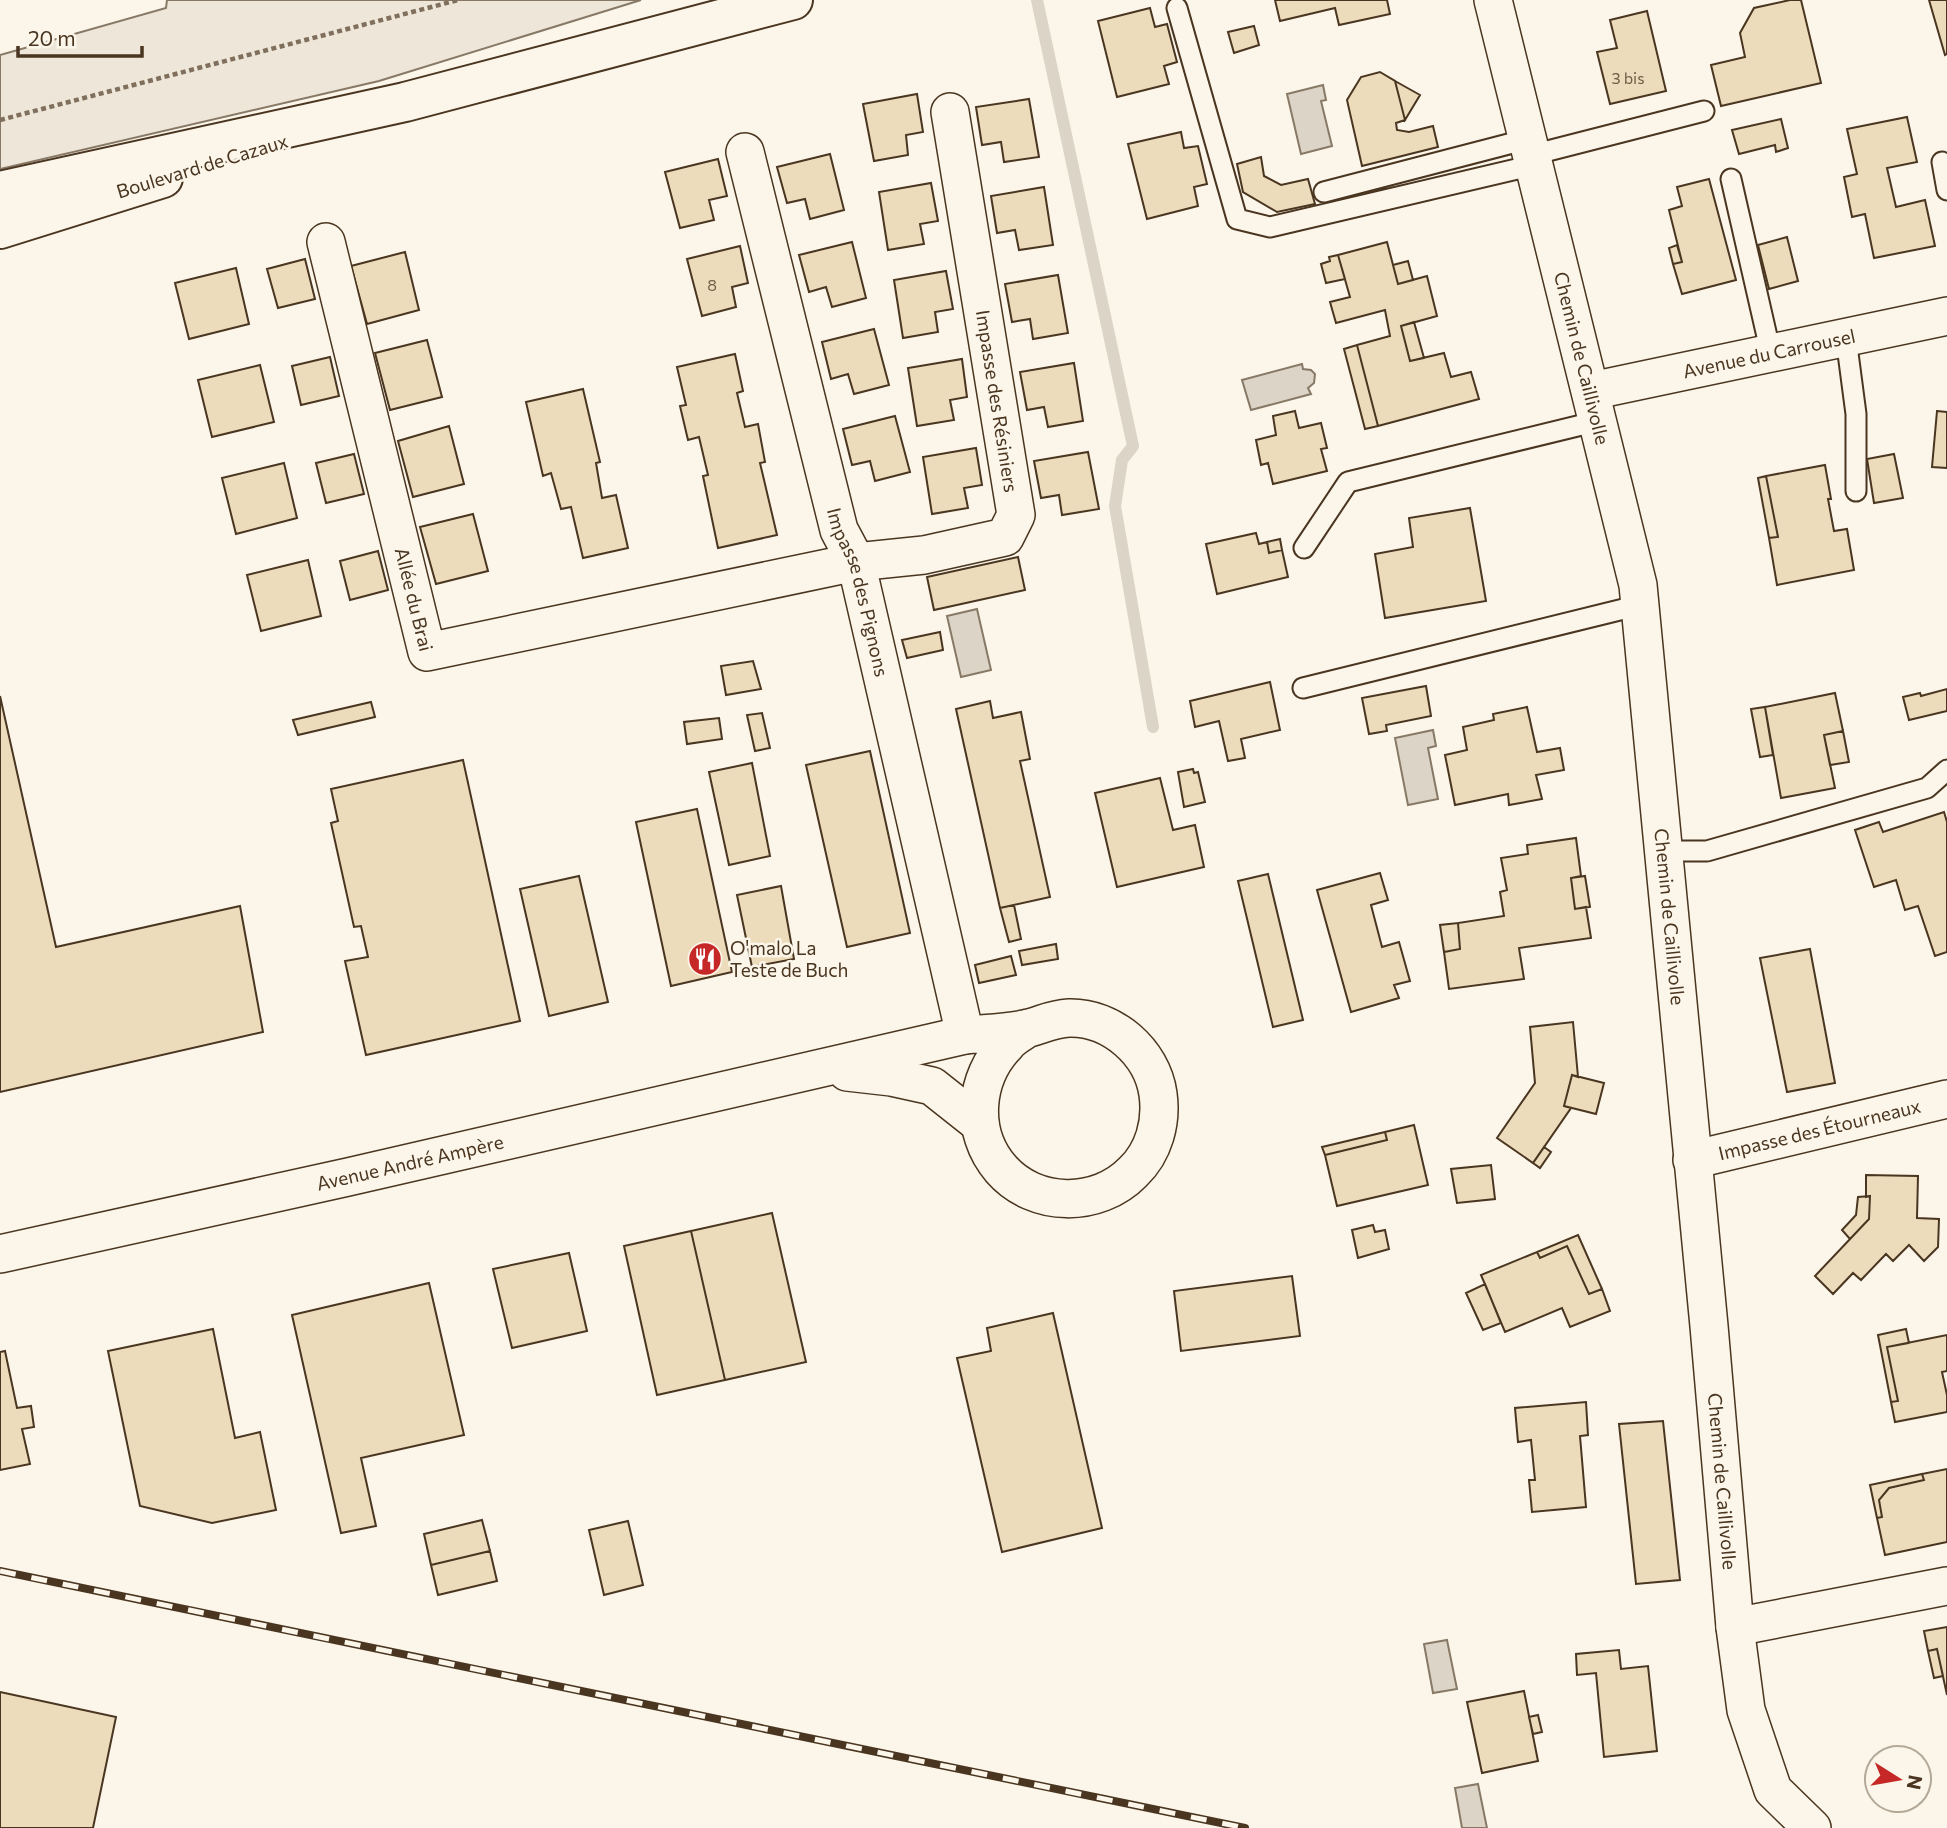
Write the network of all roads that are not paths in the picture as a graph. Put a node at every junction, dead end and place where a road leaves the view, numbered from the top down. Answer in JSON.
{"nodes":[{"id":1,"x":793,"y":0,"type":"edge"},
{"id":2,"x":1493,"y":0,"type":"edge"},
{"id":3,"x":1177,"y":8,"type":"dead end"},
{"id":4,"x":405,"y":102,"type":"junction"},
{"id":5,"x":1703,"y":111,"type":"dead end"},
{"id":6,"x":950,"y":112,"type":"dead end"},
{"id":7,"x":745,"y":152,"type":"dead end"},
{"id":8,"x":1531,"y":153,"type":"junction"},
{"id":9,"x":1942,"y":162,"type":"dead end"},
{"id":10,"x":1731,"y":179,"type":"dead end"},
{"id":11,"x":1947,"y":190,"type":"edge"},
{"id":12,"x":0,"y":191,"type":"edge"},
{"id":13,"x":1324,"y":192,"type":"dead end"},
{"id":14,"x":0,"y":229,"type":"edge"},
{"id":15,"x":326,"y":242,"type":"dead end"},
{"id":16,"x":1947,"y":316,"type":"edge"},
{"id":17,"x":1846,"y":338,"type":"junction"},
{"id":18,"x":1771,"y":354,"type":"junction"},
{"id":19,"x":1594,"y":406,"type":"junction"},
{"id":20,"x":1856,"y":491,"type":"dead end"},
{"id":21,"x":1304,"y":548,"type":"dead end"},
{"id":22,"x":856,"y":562,"type":"junction"},
{"id":23,"x":1640,"y":605,"type":"junction"},
{"id":24,"x":1303,"y":688,"type":"dead end"},
{"id":25,"x":1947,"y":770,"type":"edge"},
{"id":26,"x":1663,"y":851,"type":"junction"},
{"id":27,"x":1028,"y":1028,"type":"junction"},
{"id":28,"x":965,"y":1035,"type":"junction"},
{"id":29,"x":818,"y":1069,"type":"junction"},
{"id":30,"x":1947,"y":1099,"type":"edge"},
{"id":31,"x":981,"y":1125,"type":"junction"},
{"id":32,"x":1692,"y":1160,"type":"junction"},
{"id":33,"x":0,"y":1254,"type":"edge"},
{"id":34,"x":1947,"y":1586,"type":"edge"},
{"id":35,"x":1735,"y":1627,"type":"junction"},
{"id":36,"x":1812,"y":1828,"type":"edge"}],
"edges":[{"from":1,"to":4,"type":"main road","name":"Boulevard de Cazaux"},
{"from":2,"to":8,"type":"street","name":"Chemin de Caillivolle"},
{"from":3,"to":8,"type":"lane"},
{"from":4,"to":12,"type":"main road","name":"Boulevard de Cazaux"},
{"from":4,"to":14,"type":"main road","name":"Boulevard de Cazaux"},
{"from":5,"to":8,"type":"lane"},
{"from":6,"to":22,"type":"street","name":"Impasse des Résiniers"},
{"from":7,"to":22,"type":"street","name":"Impasse des Pignons"},
{"from":8,"to":13,"type":"lane"},
{"from":8,"to":19,"type":"street","name":"Chemin de Caillivolle"},
{"from":9,"to":11,"type":"lane"},
{"from":10,"to":18,"type":"lane"},
{"from":15,"to":22,"type":"street","name":"Allée du Brai"},
{"from":16,"to":17,"type":"street","name":"Avenue du Carrousel"},
{"from":17,"to":18,"type":"street","name":"Avenue du Carrousel"},
{"from":17,"to":20,"type":"lane"},
{"from":18,"to":19,"type":"street","name":"Avenue du Carrousel"},
{"from":19,"to":21,"type":"lane"},
{"from":19,"to":23,"type":"street","name":"Chemin de Caillivolle"},
{"from":22,"to":28,"type":"street","name":"Impasse des Pignons"},
{"from":23,"to":24,"type":"lane"},
{"from":23,"to":26,"type":"street","name":"Chemin de Caillivolle"},
{"from":25,"to":26,"type":"lane"},
{"from":26,"to":32,"type":"street","name":"Chemin de Caillivolle"},
{"from":27,"to":28,"type":"street","name":"Avenue André Ampère"},
{"from":27,"to":31,"type":"street","name":"Avenue André Ampère"},
{"from":27,"to":31,"type":"street","name":"Avenue André Ampère"},
{"from":28,"to":29,"type":"street","name":"Avenue André Ampère"},
{"from":29,"to":31,"type":"street","name":"Avenue André Ampère"},
{"from":29,"to":33,"type":"street","name":"Avenue André Ampère"},
{"from":30,"to":32,"type":"street","name":"Impasse des Étourneaux"},
{"from":32,"to":35,"type":"street","name":"Chemin de Caillivolle"},
{"from":34,"to":35,"type":"street"},
{"from":35,"to":36,"type":"street","name":"Chemin de Caillivolle"}]}
